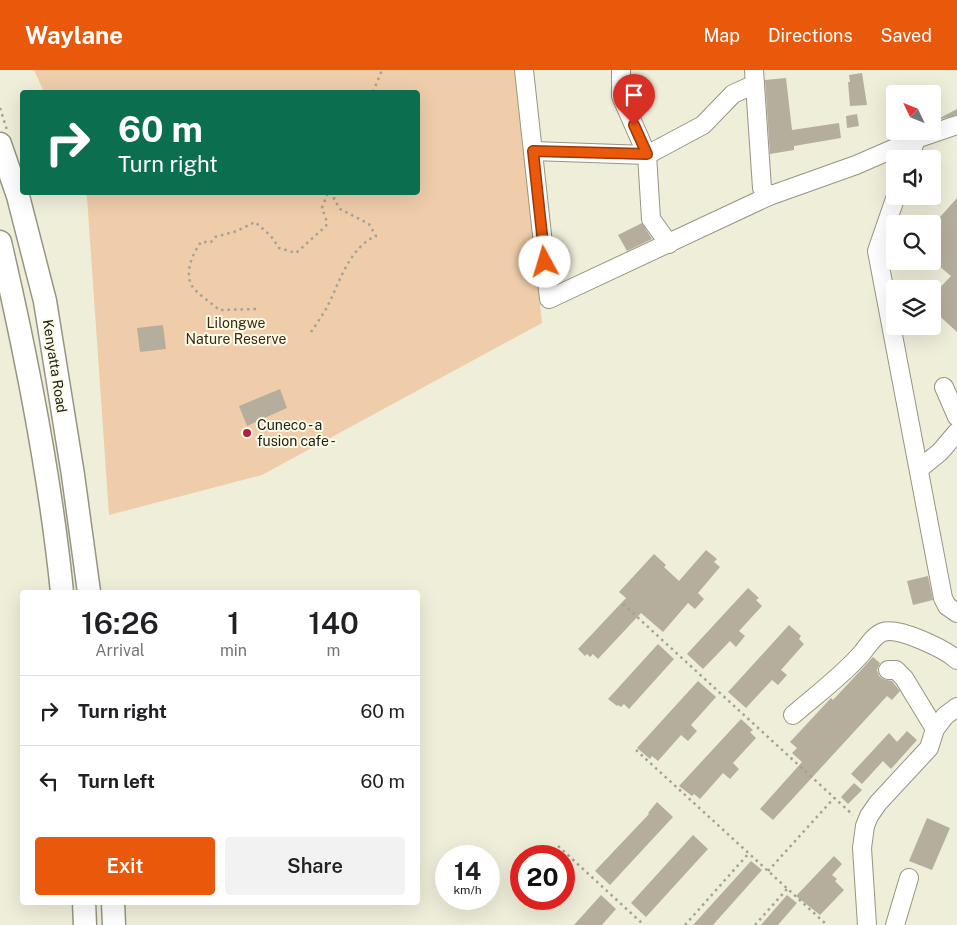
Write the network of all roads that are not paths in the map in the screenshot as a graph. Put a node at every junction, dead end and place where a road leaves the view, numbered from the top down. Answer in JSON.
{"nodes":[{"id":1,"x":524,"y":70,"type":"edge"},
{"id":2,"x":620,"y":70,"type":"edge"},
{"id":3,"x":754,"y":77,"type":"edge"},
{"id":4,"x":957,"y":125,"type":"edge"},
{"id":5,"x":941,"y":130,"type":"edge"},
{"id":6,"x":914,"y":140,"type":"edge"},
{"id":7,"x":0,"y":144,"type":"edge"},
{"id":8,"x":533,"y":151,"type":"junction"},
{"id":9,"x":647,"y":154,"type":"junction"},
{"id":10,"x":769,"y":196,"type":"junction"},
{"id":11,"x":893,"y":205,"type":"edge"},
{"id":12,"x":0,"y":242,"type":"edge"},
{"id":13,"x":669,"y":244,"type":"junction"},
{"id":14,"x":944,"y":387,"type":"dead end"},
{"id":15,"x":957,"y":417,"type":"edge"},
{"id":16,"x":957,"y":432,"type":"edge"},
{"id":17,"x":918,"y":469,"type":"junction"},
{"id":18,"x":62,"y":590,"type":"edge"},
{"id":19,"x":89,"y":590,"type":"edge"},
{"id":20,"x":957,"y":613,"type":"edge"},
{"id":21,"x":957,"y":660,"type":"edge"},
{"id":22,"x":888,"y":670,"type":"dead end"},
{"id":23,"x":957,"y":707,"type":"edge"},
{"id":24,"x":793,"y":715,"type":"dead end"},
{"id":25,"x":934,"y":728,"type":"junction"},
{"id":26,"x":909,"y":878,"type":"dead end"},
{"id":27,"x":84,"y":905,"type":"edge"},
{"id":28,"x":113,"y":905,"type":"edge"},
{"id":29,"x":86,"y":925,"type":"edge"},
{"id":30,"x":114,"y":925,"type":"edge"},
{"id":31,"x":868,"y":925,"type":"edge"},
{"id":32,"x":895,"y":925,"type":"edge"}],
"edges":[{"from":1,"to":8,"type":"street"},
{"from":2,"to":9,"type":"street"},
{"from":3,"to":9,"type":"street"},
{"from":3,"to":10,"type":"street"},
{"from":4,"to":5,"type":"street"},
{"from":6,"to":10,"type":"street"},
{"from":7,"to":19,"type":"main road","name":"Kenyatta Road"},
{"from":8,"to":9,"type":"street"},
{"from":8,"to":13,"type":"street"},
{"from":9,"to":13,"type":"street"},
{"from":10,"to":13,"type":"street"},
{"from":11,"to":17,"type":"street"},
{"from":12,"to":18,"type":"main road","name":"Kenyatta Road"},
{"from":14,"to":15,"type":"street"},
{"from":16,"to":17,"type":"street"},
{"from":17,"to":20,"type":"street"},
{"from":21,"to":24,"type":"street"},
{"from":22,"to":25,"type":"street"},
{"from":23,"to":25,"type":"street"},
{"from":25,"to":31,"type":"street"},
{"from":26,"to":32,"type":"street"},
{"from":27,"to":29,"type":"main road"},
{"from":28,"to":30,"type":"main road"}]}
